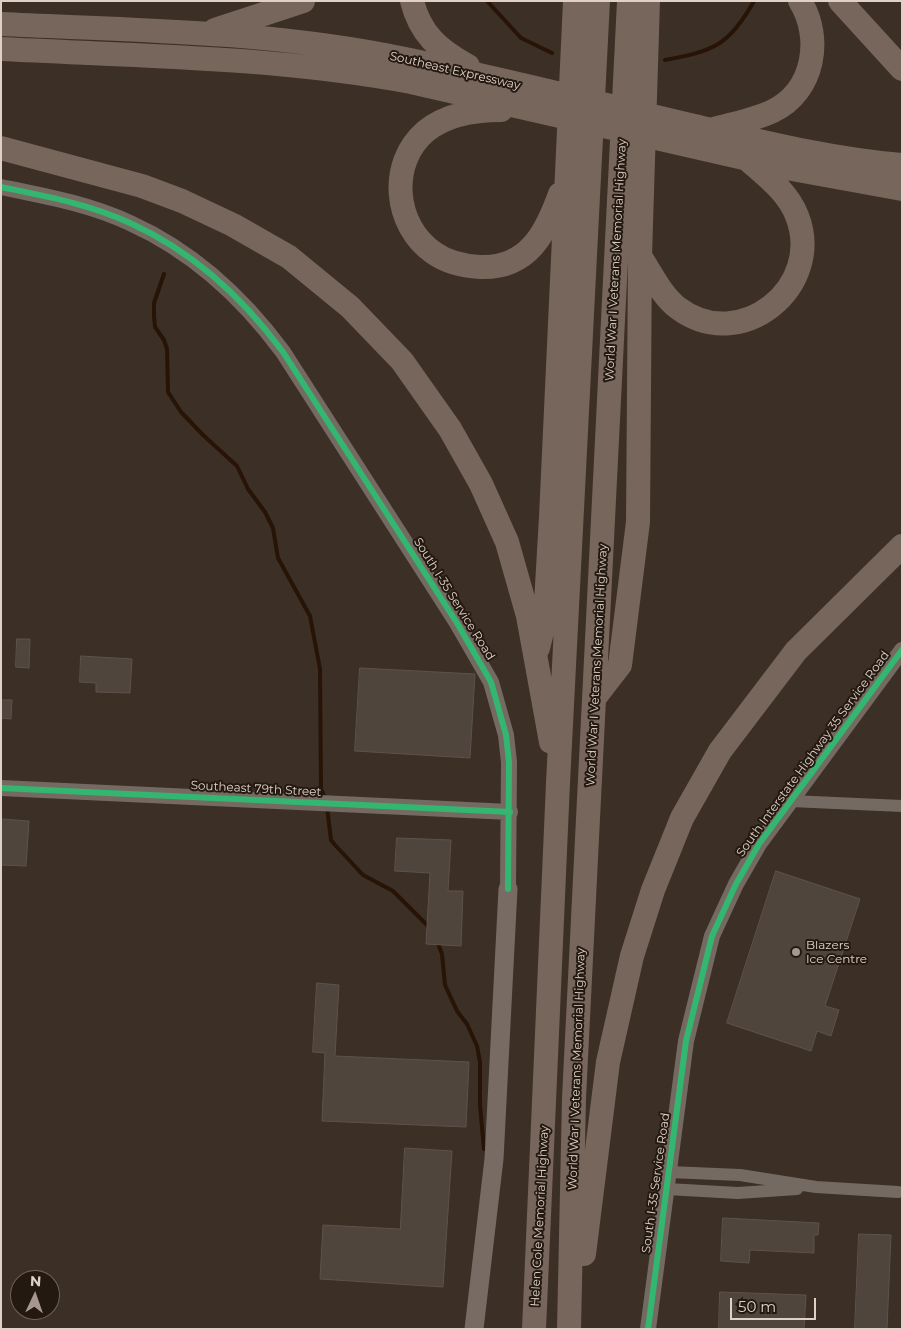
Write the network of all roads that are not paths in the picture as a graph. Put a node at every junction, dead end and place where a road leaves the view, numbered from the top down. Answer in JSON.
{"nodes":[{"id":1,"x":303,"y":1,"type":"edge"},
{"id":2,"x":412,"y":1,"type":"edge"},
{"id":3,"x":598,"y":1,"type":"edge"},
{"id":4,"x":629,"y":1,"type":"edge"},
{"id":5,"x":648,"y":1,"type":"edge"},
{"id":6,"x":666,"y":1,"type":"edge"},
{"id":7,"x":800,"y":1,"type":"edge"},
{"id":8,"x":840,"y":1,"type":"edge"},
{"id":9,"x":575,"y":3,"type":"edge"},
{"id":10,"x":1,"y":24,"type":"edge"},
{"id":11,"x":202,"y":34,"type":"junction"},
{"id":12,"x":646,"y":36,"type":"junction"},
{"id":13,"x":1,"y":49,"type":"edge"},
{"id":14,"x":902,"y":69,"type":"edge"},
{"id":15,"x":487,"y":77,"type":"junction"},
{"id":16,"x":528,"y":98,"type":"junction"},
{"id":17,"x":711,"y":130,"type":"junction"},
{"id":18,"x":675,"y":132,"type":"junction"},
{"id":19,"x":1,"y":148,"type":"edge"},
{"id":20,"x":746,"y":158,"type":"junction"},
{"id":21,"x":902,"y":165,"type":"edge"},
{"id":22,"x":566,"y":176,"type":"junction"},
{"id":23,"x":1,"y":186,"type":"edge"},
{"id":24,"x":902,"y":189,"type":"edge"},
{"id":25,"x":640,"y":256,"type":"junction"},
{"id":26,"x":902,"y":546,"type":"edge"},
{"id":27,"x":902,"y":650,"type":"edge"},
{"id":28,"x":536,"y":658,"type":"junction"},
{"id":29,"x":596,"y":696,"type":"junction"},
{"id":30,"x":558,"y":783,"type":"junction"},
{"id":31,"x":1,"y":788,"type":"edge"},
{"id":32,"x":790,"y":801,"type":"junction"},
{"id":33,"x":902,"y":806,"type":"edge"},
{"id":34,"x":510,"y":812,"type":"junction"},
{"id":35,"x":508,"y":889,"type":"joint"},
{"id":36,"x":686,"y":1041,"type":"joint"},
{"id":37,"x":669,"y":1172,"type":"junction"},
{"id":38,"x":816,"y":1188,"type":"junction"},
{"id":39,"x":667,"y":1189,"type":"junction"},
{"id":40,"x":898,"y":1192,"type":"dead end"},
{"id":41,"x":474,"y":1329,"type":"edge"},
{"id":42,"x":534,"y":1329,"type":"edge"},
{"id":43,"x":569,"y":1329,"type":"edge"},
{"id":44,"x":575,"y":1329,"type":"edge"},
{"id":45,"x":648,"y":1329,"type":"edge"}],
"edges":[{"from":1,"to":11,"type":"highway"},
{"from":2,"to":15,"type":"highway"},
{"from":3,"to":30,"type":"highway"},
{"from":4,"to":29,"type":"highway","name":"World War I Veterans Memorial Highway"},
{"from":5,"to":12,"type":"highway"},
{"from":6,"to":12,"type":"highway"},
{"from":7,"to":17,"type":"highway"},
{"from":8,"to":14,"type":"highway"},
{"from":9,"to":22,"type":"highway"},
{"from":10,"to":11,"type":"highway","name":"Southeast Expressway"},
{"from":11,"to":15,"type":"highway","name":"Southeast Expressway"},
{"from":12,"to":25,"type":"highway"},
{"from":13,"to":16,"type":"highway","name":"Southeast Expressway"},
{"from":15,"to":16,"type":"highway","name":"Southeast Expressway"},
{"from":16,"to":18,"type":"highway","name":"Southeast Expressway"},
{"from":16,"to":22,"type":"highway"},
{"from":17,"to":18,"type":"highway","name":"Southeast Expressway"},
{"from":17,"to":21,"type":"highway","name":"Southeast Expressway"},
{"from":18,"to":20,"type":"highway","name":"Southeast Expressway"},
{"from":19,"to":28,"type":"highway"},
{"from":20,"to":24,"type":"highway","name":"Southeast Expressway"},
{"from":20,"to":25,"type":"highway"},
{"from":22,"to":28,"type":"highway"},
{"from":23,"to":34,"type":"street","name":"South I-35 Service Road"},
{"from":25,"to":29,"type":"highway"},
{"from":26,"to":44,"type":"highway"},
{"from":27,"to":32,"type":"street","name":"South Interstate Highway 35 Service Road"},
{"from":28,"to":30,"type":"highway"},
{"from":29,"to":43,"type":"highway","name":"World War I Veterans Memorial Highway"},
{"from":30,"to":42,"type":"highway","name":"Helen Cole Memorial Highway"},
{"from":31,"to":34,"type":"street","name":"Southeast 79th Street"},
{"from":32,"to":33,"type":"street"},
{"from":32,"to":36,"type":"street","name":"South Interstate Highway 35 Service Road"},
{"from":34,"to":35,"type":"street","name":"South I-35 Service Road"},
{"from":35,"to":41,"type":"main road","name":"South I-35 Service Road"},
{"from":36,"to":37,"type":"street","name":"South I-35 Service Road"},
{"from":37,"to":38,"type":"street"},
{"from":37,"to":39,"type":"street","name":"South I-35 Service Road"},
{"from":38,"to":39,"type":"street"},
{"from":38,"to":40,"type":"street"},
{"from":39,"to":45,"type":"street","name":"South I-35 Service Road"}]}
